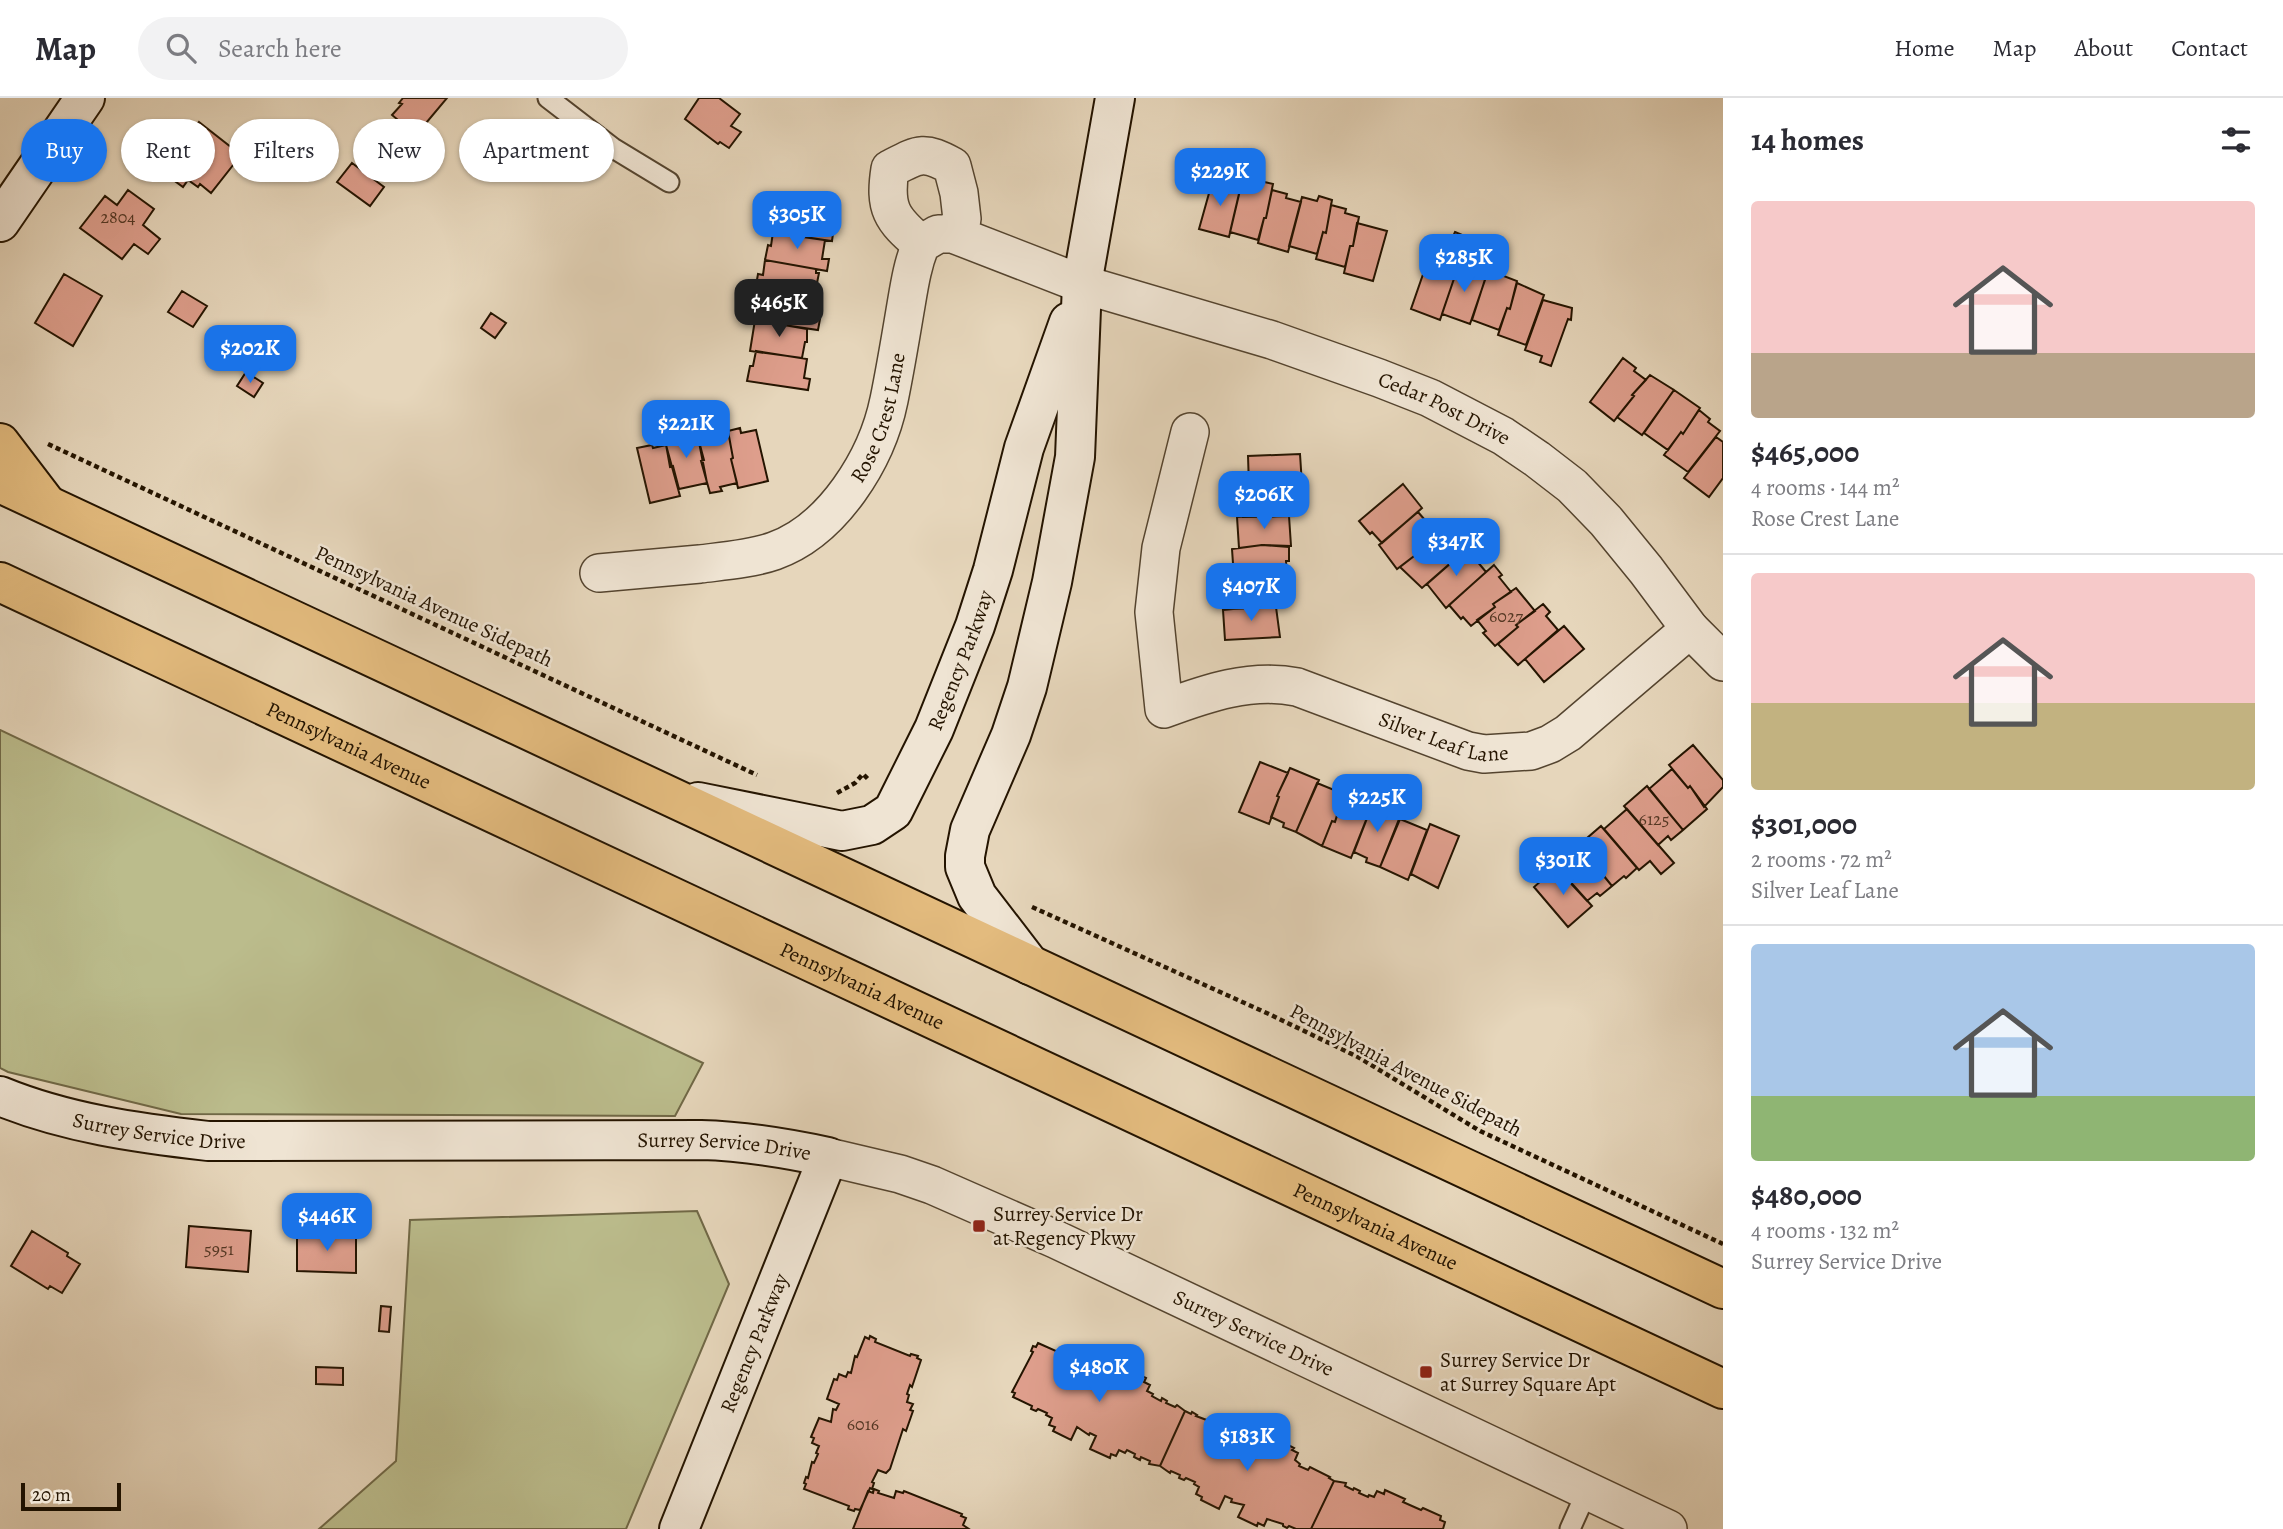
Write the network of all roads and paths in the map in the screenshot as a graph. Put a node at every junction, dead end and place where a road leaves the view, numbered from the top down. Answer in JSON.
{"nodes":[{"id":1,"x":85,"y":98,"type":"edge"},
{"id":2,"x":548,"y":98,"type":"edge"},
{"id":3,"x":1115,"y":98,"type":"edge"},
{"id":4,"x":669,"y":182,"type":"dead end"},
{"id":5,"x":0,"y":222,"type":"edge"},
{"id":6,"x":1082,"y":284,"type":"junction"},
{"id":7,"x":1190,"y":432,"type":"dead end"},
{"id":8,"x":42,"y":441,"type":"dead end"},
{"id":9,"x":0,"y":443,"type":"edge"},
{"id":10,"x":0,"y":483,"type":"edge"},
{"id":11,"x":49,"y":506,"type":"junction"},
{"id":12,"x":599,"y":573,"type":"dead end"},
{"id":13,"x":0,"y":582,"type":"edge"},
{"id":14,"x":0,"y":598,"type":"edge"},
{"id":15,"x":72,"y":617,"type":"junction"},
{"id":16,"x":1690,"y":629,"type":"junction"},
{"id":17,"x":1723,"y":662,"type":"edge"},
{"id":18,"x":863,"y":774,"type":"dead end"},
{"id":19,"x":763,"y":778,"type":"dead end"},
{"id":20,"x":835,"y":794,"type":"dead end"},
{"id":21,"x":670,"y":796,"type":"junction"},
{"id":22,"x":1020,"y":902,"type":"dead end"},
{"id":23,"x":1030,"y":965,"type":"junction"},
{"id":24,"x":0,"y":1096,"type":"edge"},
{"id":25,"x":828,"y":1157,"type":"junction"},
{"id":26,"x":1723,"y":1244,"type":"edge"},
{"id":27,"x":1723,"y":1289,"type":"edge"},
{"id":28,"x":1723,"y":1389,"type":"edge"},
{"id":29,"x":1587,"y":1491,"type":"junction"},
{"id":30,"x":679,"y":1529,"type":"edge"},
{"id":31,"x":1570,"y":1529,"type":"edge"},
{"id":32,"x":1668,"y":1529,"type":"edge"}],
"edges":[{"from":1,"to":5,"type":"street"},
{"from":2,"to":4,"type":"lane"},
{"from":3,"to":6,"type":"street","name":"Regency Parkway"},
{"from":6,"to":12,"type":"street","name":"Rose Crest Lane"},
{"from":6,"to":16,"type":"street","name":"Cedar Post Drive"},
{"from":6,"to":21,"type":"street","name":"Regency Parkway"},
{"from":6,"to":23,"type":"street","name":"Regency Parkway"},
{"from":7,"to":16,"type":"street","name":"Silver Leaf Lane"},
{"from":8,"to":19,"type":"path","name":"Pennsylvania Avenue Sidepath"},
{"from":9,"to":11,"type":"highway"},
{"from":10,"to":11,"type":"highway"},
{"from":11,"to":21,"type":"highway"},
{"from":13,"to":15,"type":"highway","name":"Pennsylvania Avenue"},
{"from":14,"to":15,"type":"highway"},
{"from":15,"to":28,"type":"highway","name":"Pennsylvania Avenue"},
{"from":16,"to":17,"type":"street","name":"Cedar Post Drive"},
{"from":18,"to":20,"type":"path"},
{"from":21,"to":23,"type":"highway"},
{"from":22,"to":26,"type":"path","name":"Pennsylvania Avenue Sidepath"},
{"from":23,"to":27,"type":"highway"},
{"from":24,"to":25,"type":"street","name":"Surrey Service Drive"},
{"from":25,"to":29,"type":"street","name":"Surrey Service Drive"},
{"from":25,"to":30,"type":"street","name":"Regency Parkway"},
{"from":29,"to":31,"type":"lane"},
{"from":29,"to":32,"type":"street","name":"Surrey Service Drive"}]}
